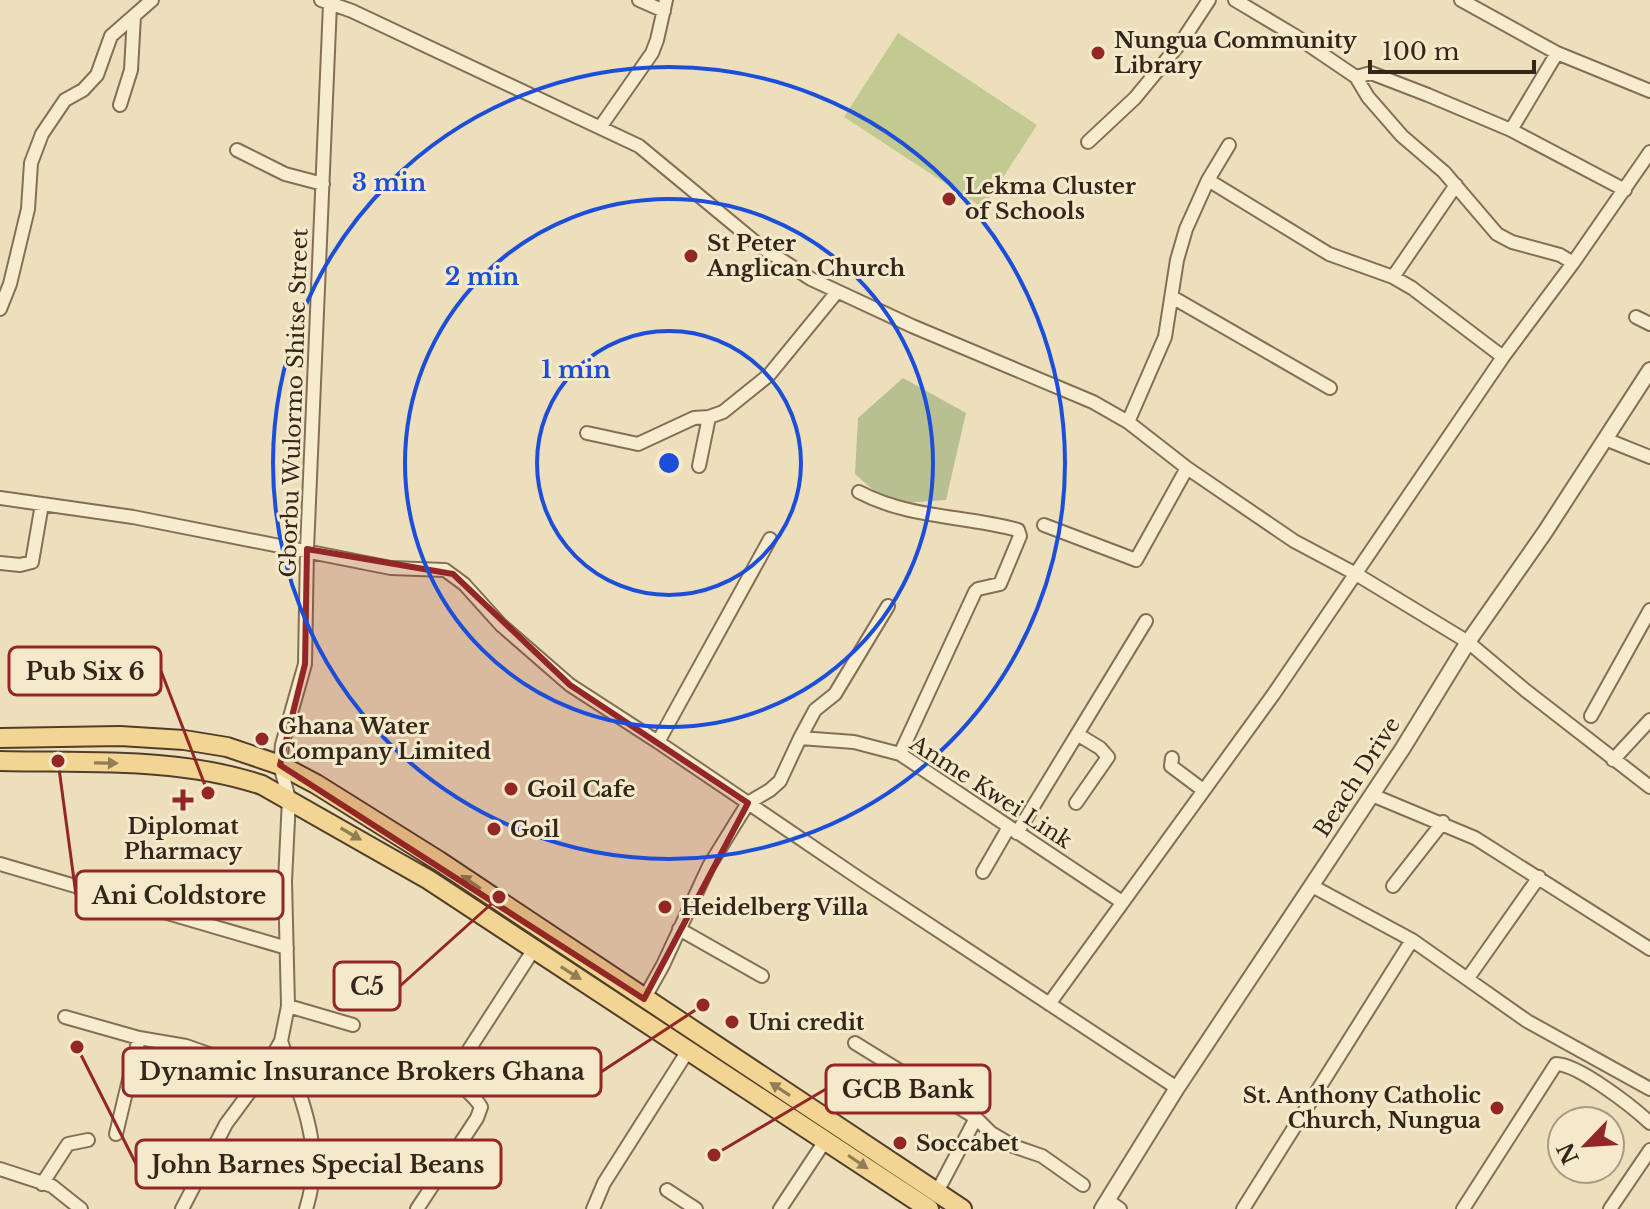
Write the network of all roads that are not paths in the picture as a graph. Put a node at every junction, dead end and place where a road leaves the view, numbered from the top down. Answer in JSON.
{"nodes":[{"id":1,"x":152,"y":0,"type":"edge"},
{"id":2,"x":639,"y":0,"type":"edge"},
{"id":3,"x":1209,"y":0,"type":"edge"},
{"id":4,"x":1235,"y":0,"type":"edge"},
{"id":5,"x":1461,"y":0,"type":"edge"},
{"id":6,"x":325,"y":2,"type":"edge"},
{"id":7,"x":356,"y":5,"type":"edge"},
{"id":8,"x":665,"y":6,"type":"edge"},
{"id":9,"x":134,"y":16,"type":"junction"},
{"id":10,"x":1557,"y":53,"type":"junction"},
{"id":11,"x":1356,"y":77,"type":"junction"},
{"id":12,"x":1650,"y":91,"type":"edge"},
{"id":13,"x":120,"y":105,"type":"dead end"},
{"id":14,"x":601,"y":126,"type":"junction"},
{"id":15,"x":1511,"y":130,"type":"junction"},
{"id":16,"x":1088,"y":142,"type":"dead end"},
{"id":17,"x":1229,"y":145,"type":"dead end"},
{"id":18,"x":237,"y":150,"type":"dead end"},
{"id":19,"x":1650,"y":152,"type":"edge"},
{"id":20,"x":1646,"y":168,"type":"edge"},
{"id":21,"x":1208,"y":180,"type":"junction"},
{"id":22,"x":323,"y":184,"type":"junction"},
{"id":23,"x":1456,"y":185,"type":"junction"},
{"id":24,"x":1625,"y":190,"type":"junction"},
{"id":25,"x":1573,"y":263,"type":"junction"},
{"id":26,"x":1393,"y":277,"type":"junction"},
{"id":27,"x":837,"y":292,"type":"junction"},
{"id":28,"x":1172,"y":297,"type":"junction"},
{"id":29,"x":0,"y":309,"type":"edge"},
{"id":30,"x":1636,"y":317,"type":"dead end"},
{"id":31,"x":1650,"y":324,"type":"edge"},
{"id":32,"x":1503,"y":357,"type":"junction"},
{"id":33,"x":1650,"y":370,"type":"edge"},
{"id":34,"x":1330,"y":388,"type":"dead end"},
{"id":35,"x":709,"y":417,"type":"junction"},
{"id":36,"x":1128,"y":422,"type":"junction"},
{"id":37,"x":587,"y":433,"type":"dead end"},
{"id":38,"x":1605,"y":439,"type":"junction"},
{"id":39,"x":1650,"y":457,"type":"edge"},
{"id":40,"x":699,"y":466,"type":"dead end"},
{"id":41,"x":1187,"y":468,"type":"junction"},
{"id":42,"x":859,"y":492,"type":"dead end"},
{"id":43,"x":0,"y":498,"type":"edge"},
{"id":44,"x":42,"y":504,"type":"junction"},
{"id":45,"x":1044,"y":525,"type":"dead end"},
{"id":46,"x":770,"y":539,"type":"dead end"},
{"id":47,"x":307,"y":549,"type":"junction"},
{"id":48,"x":0,"y":563,"type":"edge"},
{"id":49,"x":1356,"y":574,"type":"junction"},
{"id":50,"x":888,"y":606,"type":"dead end"},
{"id":51,"x":1650,"y":610,"type":"edge"},
{"id":52,"x":1146,"y":621,"type":"dead end"},
{"id":53,"x":1468,"y":642,"type":"junction"},
{"id":54,"x":1591,"y":716,"type":"dead end"},
{"id":55,"x":1650,"y":720,"type":"edge"},
{"id":56,"x":1077,"y":734,"type":"junction"},
{"id":57,"x":0,"y":738,"type":"edge"},
{"id":58,"x":800,"y":738,"type":"junction"},
{"id":59,"x":658,"y":742,"type":"junction"},
{"id":60,"x":900,"y":754,"type":"junction"},
{"id":61,"x":1172,"y":758,"type":"dead end"},
{"id":62,"x":1613,"y":760,"type":"junction"},
{"id":63,"x":0,"y":761,"type":"edge"},
{"id":64,"x":280,"y":765,"type":"junction"},
{"id":65,"x":1650,"y":787,"type":"edge"},
{"id":66,"x":1203,"y":790,"type":"junction"},
{"id":67,"x":1372,"y":795,"type":"junction"},
{"id":68,"x":289,"y":799,"type":"junction"},
{"id":69,"x":748,"y":803,"type":"junction"},
{"id":70,"x":1076,"y":803,"type":"dead end"},
{"id":71,"x":1443,"y":822,"type":"junction"},
{"id":72,"x":1013,"y":830,"type":"junction"},
{"id":73,"x":0,"y":864,"type":"edge"},
{"id":74,"x":983,"y":872,"type":"dead end"},
{"id":75,"x":1539,"y":877,"type":"junction"},
{"id":76,"x":1312,"y":886,"type":"junction"},
{"id":77,"x":1393,"y":886,"type":"dead end"},
{"id":78,"x":1122,"y":902,"type":"junction"},
{"id":79,"x":679,"y":929,"type":"junction"},
{"id":80,"x":1412,"y":940,"type":"junction"},
{"id":81,"x":1647,"y":942,"type":"edge"},
{"id":82,"x":287,"y":948,"type":"junction"},
{"id":83,"x":534,"y":949,"type":"junction"},
{"id":84,"x":762,"y":976,"type":"dead end"},
{"id":85,"x":1468,"y":978,"type":"junction"},
{"id":86,"x":644,"y":999,"type":"junction"},
{"id":87,"x":1049,"y":1004,"type":"junction"},
{"id":88,"x":288,"y":1006,"type":"junction"},
{"id":89,"x":65,"y":1017,"type":"dead end"},
{"id":90,"x":353,"y":1025,"type":"dead end"},
{"id":91,"x":139,"y":1038,"type":"junction"},
{"id":92,"x":281,"y":1041,"type":"junction"},
{"id":93,"x":855,"y":1043,"type":"dead end"},
{"id":94,"x":689,"y":1049,"type":"junction"},
{"id":95,"x":260,"y":1078,"type":"junction"},
{"id":96,"x":1177,"y":1088,"type":"junction"},
{"id":97,"x":1650,"y":1089,"type":"edge"},
{"id":98,"x":976,"y":1118,"type":"junction"},
{"id":99,"x":1650,"y":1123,"type":"edge"},
{"id":100,"x":116,"y":1134,"type":"dead end"},
{"id":101,"x":88,"y":1140,"type":"dead end"},
{"id":102,"x":825,"y":1141,"type":"junction"},
{"id":103,"x":1650,"y":1150,"type":"edge"},
{"id":104,"x":0,"y":1169,"type":"edge"},
{"id":105,"x":42,"y":1184,"type":"junction"},
{"id":106,"x":1083,"y":1185,"type":"dead end"},
{"id":107,"x":667,"y":1190,"type":"dead end"},
{"id":108,"x":933,"y":1201,"type":"edge"},
{"id":109,"x":1104,"y":1205,"type":"edge"},
{"id":110,"x":595,"y":1208,"type":"edge"},
{"id":111,"x":81,"y":1209,"type":"edge"},
{"id":112,"x":182,"y":1209,"type":"edge"},
{"id":113,"x":306,"y":1209,"type":"edge"},
{"id":114,"x":417,"y":1209,"type":"edge"},
{"id":115,"x":696,"y":1209,"type":"edge"},
{"id":116,"x":780,"y":1209,"type":"edge"},
{"id":117,"x":962,"y":1209,"type":"edge"},
{"id":118,"x":1120,"y":1209,"type":"edge"},
{"id":119,"x":1243,"y":1209,"type":"edge"},
{"id":120,"x":1463,"y":1209,"type":"edge"},
{"id":121,"x":1610,"y":1209,"type":"edge"}],
"edges":[{"from":1,"to":9,"type":"street"},
{"from":2,"to":8,"type":"street"},
{"from":3,"to":16,"type":"street"},
{"from":4,"to":11,"type":"street"},
{"from":5,"to":10,"type":"street"},
{"from":6,"to":7,"type":"street"},
{"from":6,"to":22,"type":"street","name":"Gborbu Wulormo Shitse Street"},
{"from":7,"to":14,"type":"street"},
{"from":8,"to":14,"type":"street"},
{"from":9,"to":13,"type":"street"},
{"from":9,"to":29,"type":"street"},
{"from":10,"to":12,"type":"street"},
{"from":10,"to":15,"type":"street"},
{"from":11,"to":15,"type":"street"},
{"from":11,"to":23,"type":"street"},
{"from":14,"to":27,"type":"street"},
{"from":15,"to":24,"type":"street"},
{"from":17,"to":21,"type":"street"},
{"from":18,"to":22,"type":"street"},
{"from":19,"to":20,"type":"street"},
{"from":20,"to":24,"type":"street"},
{"from":21,"to":26,"type":"street"},
{"from":21,"to":28,"type":"street"},
{"from":22,"to":47,"type":"street","name":"Gborbu Wulormo Shitse Street"},
{"from":23,"to":25,"type":"street"},
{"from":23,"to":26,"type":"street"},
{"from":24,"to":25,"type":"street"},
{"from":25,"to":32,"type":"street"},
{"from":26,"to":32,"type":"street"},
{"from":27,"to":35,"type":"street"},
{"from":27,"to":36,"type":"street"},
{"from":28,"to":34,"type":"street"},
{"from":28,"to":36,"type":"street"},
{"from":30,"to":31,"type":"street"},
{"from":32,"to":49,"type":"street"},
{"from":33,"to":38,"type":"street","name":"Beach Drive"},
{"from":35,"to":37,"type":"street"},
{"from":35,"to":40,"type":"street"},
{"from":36,"to":41,"type":"street"},
{"from":38,"to":39,"type":"street"},
{"from":38,"to":53,"type":"street","name":"Beach Drive"},
{"from":41,"to":45,"type":"street"},
{"from":41,"to":49,"type":"street"},
{"from":42,"to":60,"type":"street"},
{"from":43,"to":44,"type":"street"},
{"from":44,"to":47,"type":"street"},
{"from":44,"to":48,"type":"street"},
{"from":46,"to":59,"type":"street"},
{"from":47,"to":59,"type":"street"},
{"from":47,"to":64,"type":"street","name":"Gborbu Wulormo Shitse Street"},
{"from":49,"to":53,"type":"street"},
{"from":49,"to":66,"type":"street"},
{"from":50,"to":58,"type":"street"},
{"from":51,"to":54,"type":"street"},
{"from":52,"to":56,"type":"street"},
{"from":53,"to":62,"type":"street"},
{"from":53,"to":67,"type":"street","name":"Beach Drive"},
{"from":55,"to":62,"type":"street"},
{"from":56,"to":70,"type":"street"},
{"from":56,"to":72,"type":"street"},
{"from":57,"to":64,"type":"main road"},
{"from":58,"to":60,"type":"street","name":"Anme Kwei Link"},
{"from":58,"to":69,"type":"street"},
{"from":59,"to":69,"type":"street"},
{"from":60,"to":72,"type":"street","name":"Anme Kwei Link"},
{"from":61,"to":66,"type":"street"},
{"from":62,"to":65,"type":"street"},
{"from":63,"to":68,"type":"main road","one_way":true},
{"from":64,"to":68,"type":"street","name":"Gborbu Wulormo Shitse Street"},
{"from":86,"to":64,"type":"main road","one_way":true},
{"from":66,"to":78,"type":"street"},
{"from":67,"to":71,"type":"street"},
{"from":67,"to":76,"type":"street","name":"Beach Drive"},
{"from":68,"to":82,"type":"street","name":"Gborbu Wulormo Shitse Street"},
{"from":68,"to":83,"type":"main road","one_way":true},
{"from":69,"to":79,"type":"street"},
{"from":69,"to":87,"type":"street"},
{"from":71,"to":75,"type":"street"},
{"from":71,"to":77,"type":"street"},
{"from":72,"to":74,"type":"street"},
{"from":72,"to":78,"type":"street","name":"Anme Kwei Link"},
{"from":73,"to":82,"type":"street"},
{"from":75,"to":81,"type":"street"},
{"from":75,"to":85,"type":"street"},
{"from":76,"to":80,"type":"street"},
{"from":76,"to":96,"type":"street","name":"Beach Drive"},
{"from":78,"to":87,"type":"street"},
{"from":79,"to":84,"type":"street"},
{"from":79,"to":86,"type":"street"},
{"from":80,"to":85,"type":"street"},
{"from":80,"to":119,"type":"street"},
{"from":82,"to":88,"type":"street","name":"Gborbu Wulormo Shitse Street"},
{"from":83,"to":94,"type":"main road","one_way":true},
{"from":83,"to":114,"type":"street"},
{"from":85,"to":97,"type":"street"},
{"from":108,"to":86,"type":"main road","one_way":true},
{"from":87,"to":96,"type":"street"},
{"from":88,"to":90,"type":"street"},
{"from":88,"to":92,"type":"street","name":"Gborbu Wulormo Shitse Street"},
{"from":89,"to":91,"type":"street"},
{"from":91,"to":95,"type":"street"},
{"from":91,"to":100,"type":"street"},
{"from":92,"to":95,"type":"street"},
{"from":92,"to":113,"type":"street"},
{"from":93,"to":98,"type":"street"},
{"from":94,"to":102,"type":"main road"},
{"from":94,"to":110,"type":"street"},
{"from":95,"to":112,"type":"street"},
{"from":96,"to":109,"type":"street","name":"Beach Drive"},
{"from":98,"to":106,"type":"street"},
{"from":98,"to":108,"type":"street"},
{"from":99,"to":120,"type":"street"},
{"from":101,"to":105,"type":"street"},
{"from":102,"to":108,"type":"main road","one_way":true},
{"from":102,"to":116,"type":"street"},
{"from":103,"to":121,"type":"street"},
{"from":104,"to":105,"type":"street"},
{"from":105,"to":111,"type":"street"},
{"from":107,"to":115,"type":"street"},
{"from":108,"to":117,"type":"main road"},
{"from":109,"to":118,"type":"street"}]}
